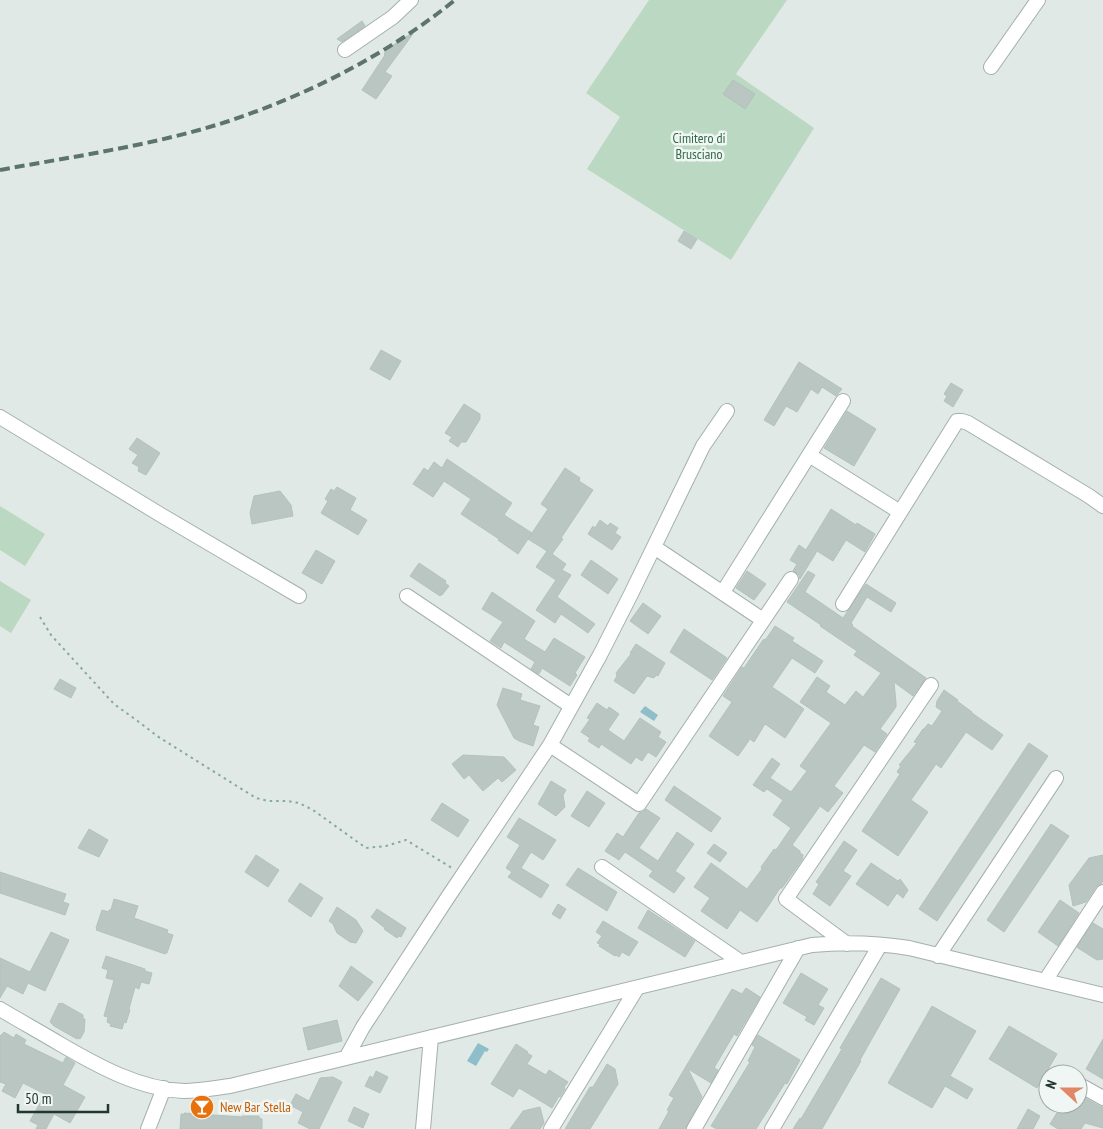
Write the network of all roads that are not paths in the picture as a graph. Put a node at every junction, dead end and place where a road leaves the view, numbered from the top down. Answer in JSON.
{"nodes":[{"id":1,"x":411,"y":0,"type":"edge"},
{"id":2,"x":1038,"y":0,"type":"edge"},
{"id":3,"x":345,"y":50,"type":"dead end"},
{"id":4,"x":991,"y":67,"type":"dead end"},
{"id":5,"x":843,"y":401,"type":"dead end"},
{"id":6,"x":727,"y":411,"type":"dead end"},
{"id":7,"x":0,"y":418,"type":"edge"},
{"id":8,"x":809,"y":455,"type":"junction"},
{"id":9,"x":1103,"y":506,"type":"edge"},
{"id":10,"x":900,"y":512,"type":"junction"},
{"id":11,"x":654,"y":547,"type":"junction"},
{"id":12,"x":791,"y":579,"type":"dead end"},
{"id":13,"x":723,"y":592,"type":"junction"},
{"id":14,"x":299,"y":596,"type":"dead end"},
{"id":15,"x":407,"y":596,"type":"dead end"},
{"id":16,"x":843,"y":604,"type":"dead end"},
{"id":17,"x":764,"y":620,"type":"junction"},
{"id":18,"x":931,"y":685,"type":"dead end"},
{"id":19,"x":571,"y":706,"type":"junction"},
{"id":20,"x":550,"y":745,"type":"junction"},
{"id":21,"x":1056,"y":778,"type":"dead end"},
{"id":22,"x":602,"y":867,"type":"dead end"},
{"id":23,"x":1103,"y":892,"type":"edge"},
{"id":24,"x":847,"y":944,"type":"junction"},
{"id":25,"x":880,"y":945,"type":"junction"},
{"id":26,"x":798,"y":948,"type":"junction"},
{"id":27,"x":938,"y":956,"type":"junction"},
{"id":28,"x":741,"y":962,"type":"junction"},
{"id":29,"x":1045,"y":981,"type":"junction"},
{"id":30,"x":637,"y":988,"type":"junction"},
{"id":31,"x":1103,"y":995,"type":"edge"},
{"id":32,"x":0,"y":1009,"type":"edge"},
{"id":33,"x":431,"y":1037,"type":"junction"},
{"id":34,"x":346,"y":1058,"type":"junction"},
{"id":35,"x":164,"y":1088,"type":"junction"},
{"id":36,"x":1088,"y":1090,"type":"edge"},
{"id":37,"x":1103,"y":1098,"type":"edge"},
{"id":38,"x":148,"y":1129,"type":"edge"},
{"id":39,"x":423,"y":1129,"type":"edge"},
{"id":40,"x":551,"y":1129,"type":"edge"},
{"id":41,"x":694,"y":1129,"type":"edge"},
{"id":42,"x":772,"y":1129,"type":"edge"}],
"edges":[{"from":1,"to":3,"type":"street"},
{"from":2,"to":4,"type":"street"},
{"from":5,"to":8,"type":"street"},
{"from":6,"to":11,"type":"street"},
{"from":7,"to":14,"type":"street"},
{"from":8,"to":10,"type":"street"},
{"from":8,"to":13,"type":"street"},
{"from":9,"to":10,"type":"street"},
{"from":10,"to":16,"type":"street"},
{"from":11,"to":13,"type":"street"},
{"from":11,"to":19,"type":"street"},
{"from":12,"to":17,"type":"street"},
{"from":13,"to":17,"type":"street"},
{"from":15,"to":19,"type":"street"},
{"from":17,"to":20,"type":"street"},
{"from":18,"to":24,"type":"street"},
{"from":19,"to":20,"type":"street"},
{"from":20,"to":34,"type":"street"},
{"from":21,"to":27,"type":"street"},
{"from":22,"to":28,"type":"street"},
{"from":23,"to":29,"type":"street"},
{"from":24,"to":25,"type":"street"},
{"from":24,"to":26,"type":"street"},
{"from":25,"to":27,"type":"street"},
{"from":25,"to":42,"type":"street"},
{"from":26,"to":28,"type":"street"},
{"from":26,"to":41,"type":"street"},
{"from":27,"to":29,"type":"street"},
{"from":28,"to":30,"type":"street"},
{"from":29,"to":31,"type":"street"},
{"from":30,"to":33,"type":"street"},
{"from":30,"to":40,"type":"street"},
{"from":32,"to":35,"type":"street"},
{"from":33,"to":34,"type":"street"},
{"from":33,"to":39,"type":"street"},
{"from":34,"to":35,"type":"street"},
{"from":35,"to":38,"type":"street"},
{"from":36,"to":37,"type":"street"}]}
